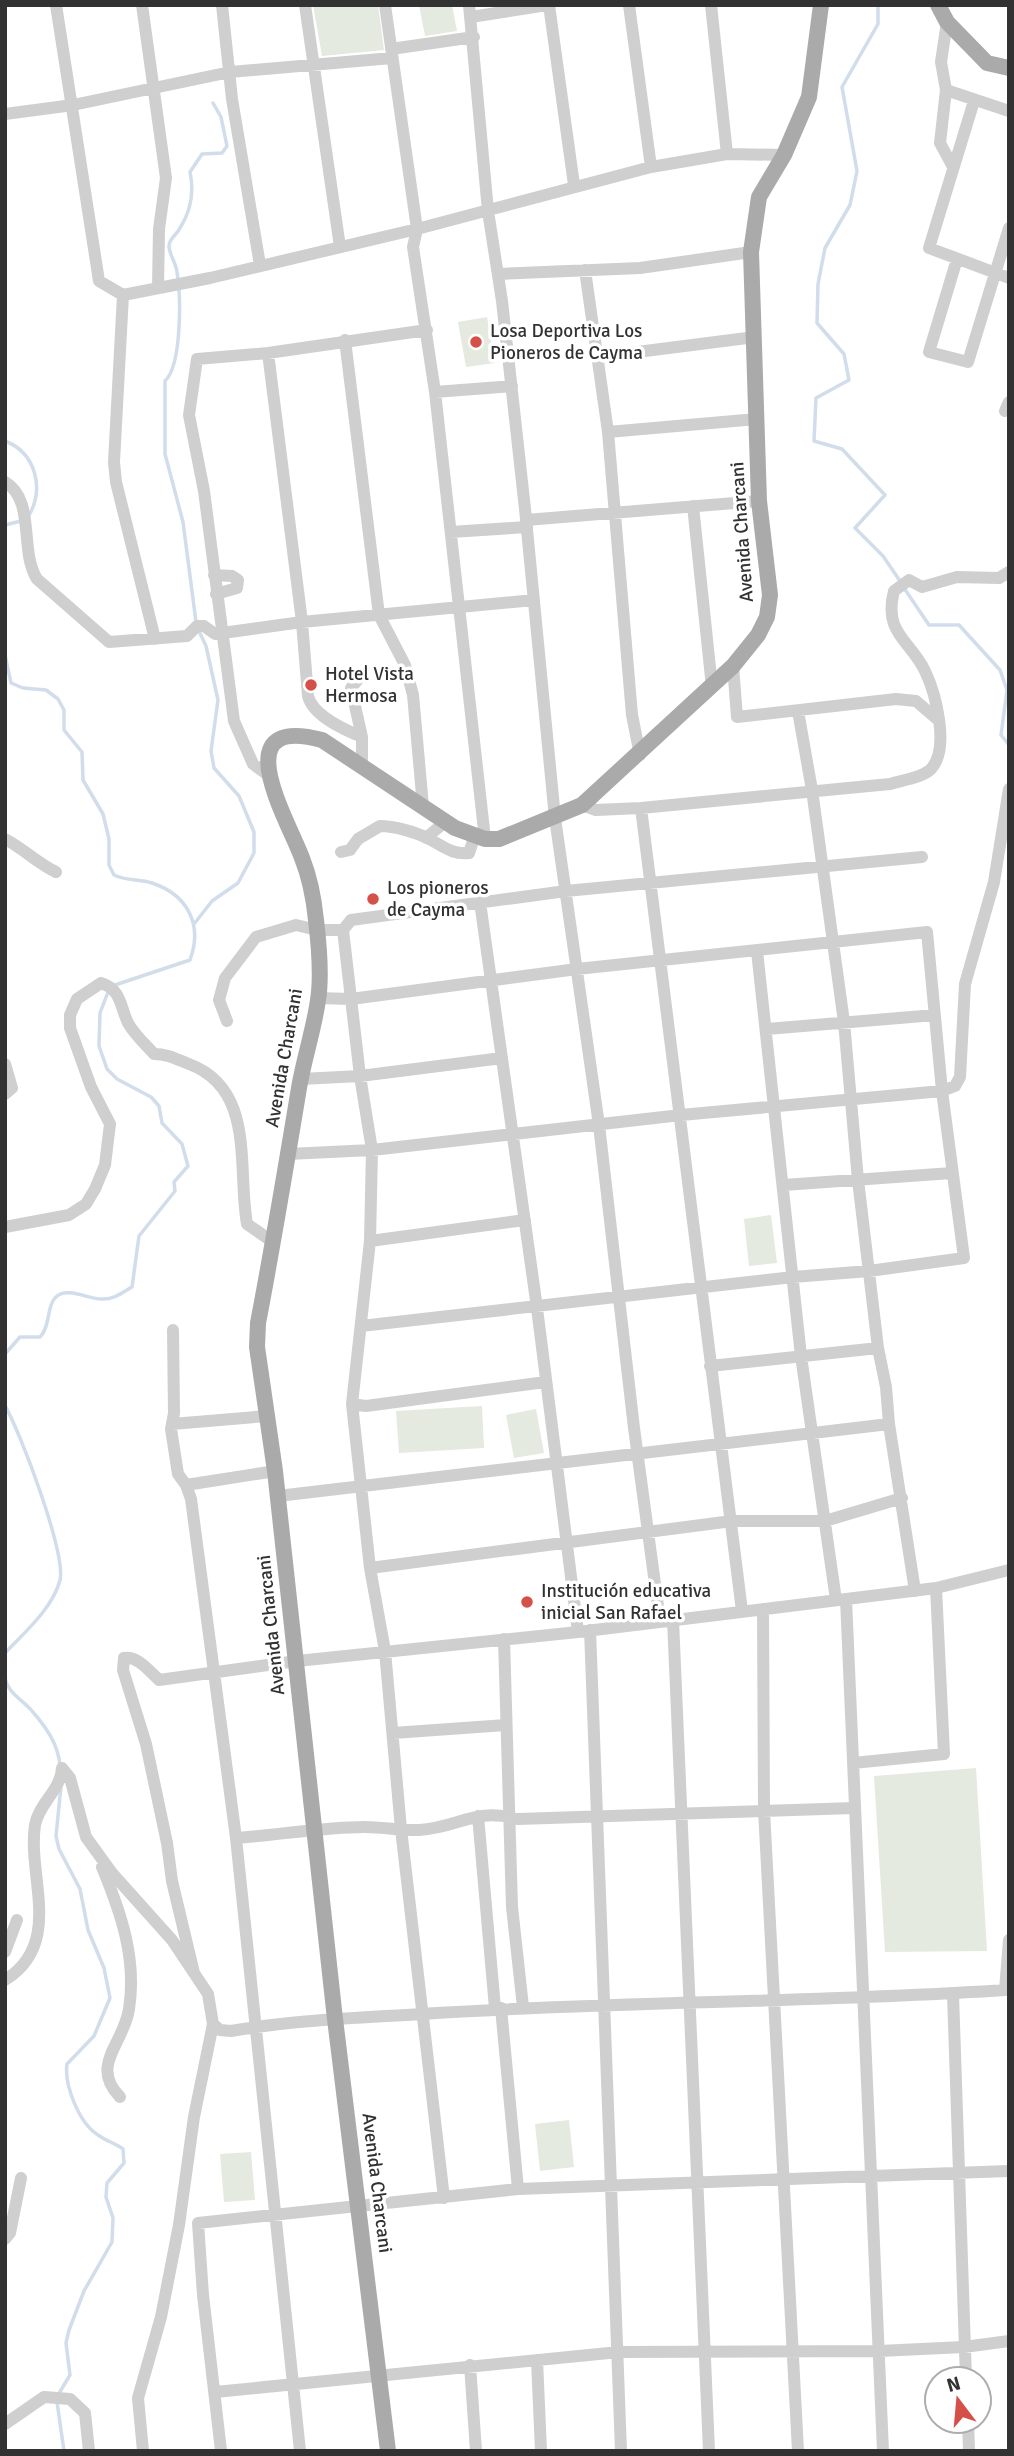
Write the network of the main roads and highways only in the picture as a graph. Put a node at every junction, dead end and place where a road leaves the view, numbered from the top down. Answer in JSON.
{"nodes":[{"id":1,"x":821,"y":5,"type":"edge"},
{"id":2,"x":938,"y":5,"type":"edge"},
{"id":3,"x":1009,"y":68,"type":"edge"},
{"id":4,"x":388,"y":2451,"type":"edge"}],
"edges":[{"from":1,"to":4,"type":"main road","name":"Avenida Charcani"},
{"from":2,"to":3,"type":"main road"}]}
